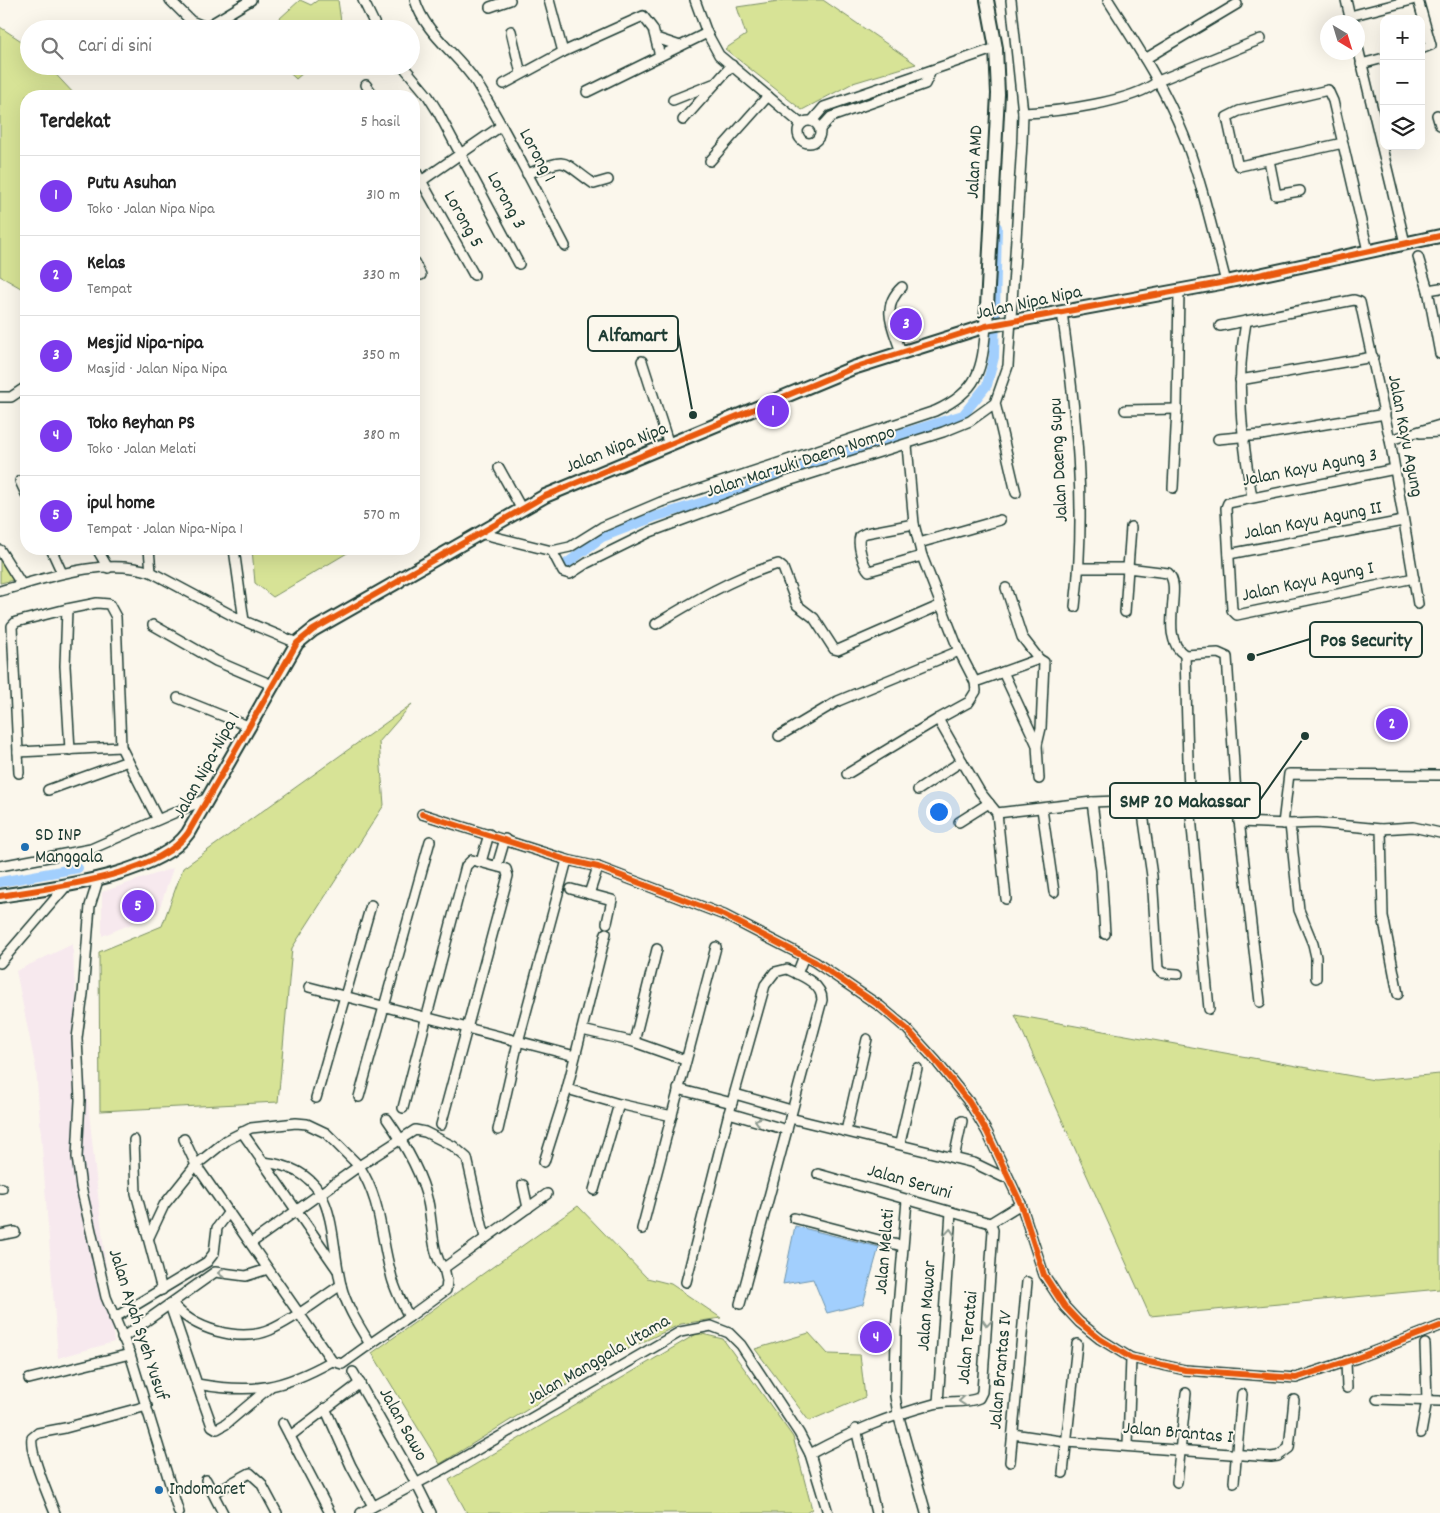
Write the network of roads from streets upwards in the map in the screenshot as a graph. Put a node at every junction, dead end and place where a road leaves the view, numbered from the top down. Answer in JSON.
{"nodes":[{"id":1,"x":170,"y":0,"type":"edge"},
{"id":2,"x":251,"y":0,"type":"edge"},
{"id":3,"x":363,"y":0,"type":"edge"},
{"id":4,"x":415,"y":0,"type":"edge"},
{"id":5,"x":510,"y":0,"type":"edge"},
{"id":6,"x":549,"y":0,"type":"edge"},
{"id":7,"x":695,"y":0,"type":"edge"},
{"id":8,"x":987,"y":0,"type":"edge"},
{"id":9,"x":1011,"y":0,"type":"edge"},
{"id":10,"x":1108,"y":0,"type":"edge"},
{"id":11,"x":1346,"y":0,"type":"edge"},
{"id":12,"x":1412,"y":0,"type":"edge"},
{"id":13,"x":1418,"y":0,"type":"edge"},
{"id":14,"x":1237,"y":4,"type":"dead end"},
{"id":15,"x":490,"y":8,"type":"dead end"},
{"id":16,"x":1350,"y":15,"type":"edge"},
{"id":17,"x":1364,"y":15,"type":"edge"},
{"id":18,"x":190,"y":20,"type":"edge"},
{"id":19,"x":218,"y":20,"type":"edge"},
{"id":20,"x":373,"y":20,"type":"edge"},
{"id":21,"x":511,"y":31,"type":"dead end"},
{"id":22,"x":707,"y":33,"type":"junction"},
{"id":23,"x":656,"y":38,"type":"junction"},
{"id":24,"x":1261,"y":38,"type":"dead end"},
{"id":25,"x":1436,"y":43,"type":"edge"},
{"id":26,"x":680,"y":46,"type":"junction"},
{"id":27,"x":996,"y":48,"type":"junction"},
{"id":28,"x":563,"y":52,"type":"junction"},
{"id":29,"x":660,"y":56,"type":"junction"},
{"id":30,"x":1145,"y":59,"type":"junction"},
{"id":31,"x":1380,"y":59,"type":"edge"},
{"id":32,"x":1360,"y":60,"type":"edge"},
{"id":33,"x":1361,"y":64,"type":"junction"},
{"id":34,"x":732,"y":65,"type":"junction"},
{"id":35,"x":932,"y":71,"type":"junction"},
{"id":36,"x":521,"y":74,"type":"junction"},
{"id":37,"x":410,"y":75,"type":"edge"},
{"id":38,"x":1158,"y":81,"type":"junction"},
{"id":39,"x":715,"y":83,"type":"junction"},
{"id":40,"x":366,"y":84,"type":"dead end"},
{"id":41,"x":504,"y":84,"type":"dead end"},
{"id":42,"x":370,"y":90,"type":"edge"},
{"id":43,"x":586,"y":92,"type":"dead end"},
{"id":44,"x":768,"y":96,"type":"junction"},
{"id":45,"x":673,"y":100,"type":"dead end"},
{"id":46,"x":1023,"y":113,"type":"junction"},
{"id":47,"x":1437,"y":115,"type":"dead end"},
{"id":48,"x":683,"y":120,"type":"dead end"},
{"id":49,"x":812,"y":121,"type":"junction"},
{"id":50,"x":801,"y":124,"type":"junction"},
{"id":51,"x":1440,"y":125,"type":"edge"},
{"id":52,"x":501,"y":126,"type":"junction"},
{"id":53,"x":820,"y":128,"type":"junction"},
{"id":54,"x":1342,"y":143,"type":"junction"},
{"id":55,"x":461,"y":154,"type":"junction"},
{"id":56,"x":1269,"y":160,"type":"junction"},
{"id":57,"x":710,"y":161,"type":"dead end"},
{"id":58,"x":527,"y":174,"type":"junction"},
{"id":59,"x":608,"y":180,"type":"dead end"},
{"id":60,"x":420,"y":181,"type":"edge"},
{"id":61,"x":420,"y":188,"type":"edge"},
{"id":62,"x":1300,"y":191,"type":"dead end"},
{"id":63,"x":1440,"y":236,"type":"edge"},
{"id":64,"x":1405,"y":244,"type":"junction"},
{"id":65,"x":565,"y":246,"type":"dead end"},
{"id":66,"x":1368,"y":251,"type":"junction"},
{"id":67,"x":1418,"y":257,"type":"dead end"},
{"id":68,"x":519,"y":264,"type":"dead end"},
{"id":69,"x":474,"y":275,"type":"dead end"},
{"id":70,"x":1226,"y":282,"type":"junction"},
{"id":71,"x":902,"y":287,"type":"dead end"},
{"id":72,"x":1440,"y":288,"type":"edge"},
{"id":73,"x":1428,"y":290,"type":"junction"},
{"id":74,"x":1179,"y":292,"type":"junction"},
{"id":75,"x":1062,"y":312,"type":"junction"},
{"id":76,"x":1009,"y":322,"type":"junction"},
{"id":77,"x":1246,"y":322,"type":"junction"},
{"id":78,"x":988,"y":325,"type":"junction"},
{"id":79,"x":1220,"y":326,"type":"dead end"},
{"id":80,"x":901,"y":352,"type":"junction"},
{"id":81,"x":1440,"y":354,"type":"edge"},
{"id":82,"x":1373,"y":357,"type":"junction"},
{"id":83,"x":642,"y":361,"type":"dead end"},
{"id":84,"x":1240,"y":380,"type":"junction"},
{"id":85,"x":20,"y":391,"type":"edge"},
{"id":86,"x":0,"y":397,"type":"edge"},
{"id":87,"x":995,"y":403,"type":"junction"},
{"id":88,"x":1177,"y":408,"type":"junction"},
{"id":89,"x":1125,"y":410,"type":"dead end"},
{"id":90,"x":1385,"y":414,"type":"junction"},
{"id":91,"x":1440,"y":425,"type":"edge"},
{"id":92,"x":1440,"y":432,"type":"edge"},
{"id":93,"x":1420,"y":433,"type":"junction"},
{"id":94,"x":1242,"y":437,"type":"junction"},
{"id":95,"x":1218,"y":439,"type":"dead end"},
{"id":96,"x":1390,"y":440,"type":"junction"},
{"id":97,"x":669,"y":445,"type":"junction"},
{"id":98,"x":907,"y":445,"type":"junction"},
{"id":99,"x":499,"y":468,"type":"dead end"},
{"id":100,"x":1395,"y":469,"type":"junction"},
{"id":101,"x":1173,"y":488,"type":"dead end"},
{"id":102,"x":1016,"y":493,"type":"dead end"},
{"id":103,"x":1252,"y":497,"type":"junction"},
{"id":104,"x":1232,"y":501,"type":"joint"},
{"id":105,"x":521,"y":508,"type":"junction"},
{"id":106,"x":1000,"y":520,"type":"dead end"},
{"id":107,"x":1403,"y":521,"type":"junction"},
{"id":108,"x":914,"y":524,"type":"junction"},
{"id":109,"x":1131,"y":527,"type":"dead end"},
{"id":110,"x":479,"y":533,"type":"junction"},
{"id":111,"x":919,"y":543,"type":"junction"},
{"id":112,"x":0,"y":550,"type":"edge"},
{"id":113,"x":552,"y":551,"type":"junction"},
{"id":114,"x":1229,"y":554,"type":"junction"},
{"id":115,"x":54,"y":555,"type":"edge"},
{"id":116,"x":100,"y":555,"type":"edge"},
{"id":117,"x":150,"y":555,"type":"edge"},
{"id":118,"x":235,"y":555,"type":"edge"},
{"id":119,"x":922,"y":556,"type":"junction"},
{"id":120,"x":108,"y":568,"type":"junction"},
{"id":121,"x":1080,"y":568,"type":"junction"},
{"id":122,"x":1128,"y":568,"type":"junction"},
{"id":123,"x":151,"y":572,"type":"junction"},
{"id":124,"x":62,"y":573,"type":"junction"},
{"id":125,"x":1414,"y":578,"type":"junction"},
{"id":126,"x":399,"y":580,"type":"joint"},
{"id":127,"x":22,"y":585,"type":"junction"},
{"id":128,"x":1006,"y":588,"type":"dead end"},
{"id":129,"x":0,"y":591,"type":"edge"},
{"id":130,"x":1418,"y":604,"type":"dead end"},
{"id":131,"x":941,"y":605,"type":"junction"},
{"id":132,"x":1075,"y":607,"type":"dead end"},
{"id":133,"x":66,"y":609,"type":"junction"},
{"id":134,"x":1126,"y":612,"type":"dead end"},
{"id":135,"x":244,"y":621,"type":"junction"},
{"id":136,"x":656,"y":624,"type":"dead end"},
{"id":137,"x":154,"y":625,"type":"dead end"},
{"id":138,"x":297,"y":643,"type":"junction"},
{"id":139,"x":960,"y":651,"type":"junction"},
{"id":140,"x":1185,"y":655,"type":"junction"},
{"id":141,"x":1039,"y":659,"type":"junction"},
{"id":142,"x":1003,"y":672,"type":"junction"},
{"id":143,"x":974,"y":682,"type":"junction"},
{"id":144,"x":272,"y":685,"type":"junction"},
{"id":145,"x":178,"y":698,"type":"dead end"},
{"id":146,"x":938,"y":719,"type":"junction"},
{"id":147,"x":248,"y":726,"type":"junction"},
{"id":148,"x":779,"y":736,"type":"dead end"},
{"id":149,"x":1037,"y":746,"type":"junction"},
{"id":150,"x":121,"y":747,"type":"junction"},
{"id":151,"x":70,"y":750,"type":"junction"},
{"id":152,"x":18,"y":752,"type":"junction"},
{"id":153,"x":128,"y":761,"type":"junction"},
{"id":154,"x":962,"y":761,"type":"junction"},
{"id":155,"x":19,"y":773,"type":"dead end"},
{"id":156,"x":847,"y":774,"type":"dead end"},
{"id":157,"x":1440,"y":775,"type":"edge"},
{"id":158,"x":1039,"y":779,"type":"dead end"},
{"id":159,"x":48,"y":790,"type":"dead end"},
{"id":160,"x":918,"y":790,"type":"dead end"},
{"id":161,"x":1236,"y":794,"type":"junction"},
{"id":162,"x":1189,"y":795,"type":"junction"},
{"id":163,"x":206,"y":798,"type":"junction"},
{"id":164,"x":1141,"y":800,"type":"junction"},
{"id":165,"x":1092,"y":802,"type":"junction"},
{"id":166,"x":989,"y":803,"type":"junction"},
{"id":167,"x":1042,"y":809,"type":"junction"},
{"id":168,"x":997,"y":813,"type":"junction"},
{"id":169,"x":422,"y":814,"type":"dead end"},
{"id":170,"x":157,"y":818,"type":"junction"},
{"id":171,"x":959,"y":822,"type":"dead end"},
{"id":172,"x":1240,"y":822,"type":"junction"},
{"id":173,"x":1286,"y":824,"type":"junction"},
{"id":174,"x":1381,"y":829,"type":"junction"},
{"id":175,"x":1440,"y":833,"type":"edge"},
{"id":176,"x":489,"y":834,"type":"junction"},
{"id":177,"x":505,"y":839,"type":"junction"},
{"id":178,"x":430,"y":840,"type":"dead end"},
{"id":179,"x":567,"y":860,"type":"junction"},
{"id":180,"x":480,"y":862,"type":"junction"},
{"id":181,"x":0,"y":866,"type":"edge"},
{"id":182,"x":496,"y":866,"type":"junction"},
{"id":183,"x":598,"y":867,"type":"junction"},
{"id":184,"x":99,"y":877,"type":"junction"},
{"id":185,"x":67,"y":885,"type":"junction"},
{"id":186,"x":571,"y":889,"type":"dead end"},
{"id":187,"x":1054,"y":892,"type":"dead end"},
{"id":188,"x":589,"y":894,"type":"junction"},
{"id":189,"x":0,"y":896,"type":"edge"},
{"id":190,"x":1006,"y":899,"type":"dead end"},
{"id":191,"x":370,"y":905,"type":"dead end"},
{"id":192,"x":606,"y":923,"type":"dead end"},
{"id":193,"x":606,"y":933,"type":"dead end"},
{"id":194,"x":1105,"y":934,"type":"dead end"},
{"id":195,"x":716,"y":947,"type":"dead end"},
{"id":196,"x":657,"y":949,"type":"dead end"},
{"id":197,"x":804,"y":956,"type":"junction"},
{"id":198,"x":0,"y":963,"type":"edge"},
{"id":199,"x":797,"y":974,"type":"junction"},
{"id":200,"x":1178,"y":974,"type":"dead end"},
{"id":201,"x":1316,"y":978,"type":"dead end"},
{"id":202,"x":309,"y":987,"type":"dead end"},
{"id":203,"x":1398,"y":994,"type":"dead end"},
{"id":204,"x":345,"y":997,"type":"junction"},
{"id":205,"x":1260,"y":1002,"type":"dead end"},
{"id":206,"x":385,"y":1007,"type":"junction"},
{"id":207,"x":1209,"y":1009,"type":"dead end"},
{"id":208,"x":426,"y":1018,"type":"junction"},
{"id":209,"x":467,"y":1028,"type":"junction"},
{"id":210,"x":582,"y":1030,"type":"junction"},
{"id":211,"x":867,"y":1039,"type":"dead end"},
{"id":212,"x":518,"y":1042,"type":"junction"},
{"id":213,"x":634,"y":1042,"type":"junction"},
{"id":214,"x":575,"y":1056,"type":"junction"},
{"id":215,"x":686,"y":1060,"type":"junction"},
{"id":216,"x":917,"y":1068,"type":"dead end"},
{"id":217,"x":567,"y":1089,"type":"junction"},
{"id":218,"x":678,"y":1089,"type":"junction"},
{"id":219,"x":735,"y":1094,"type":"junction"},
{"id":220,"x":359,"y":1097,"type":"dead end"},
{"id":221,"x":316,"y":1098,"type":"dead end"},
{"id":222,"x":732,"y":1103,"type":"junction"},
{"id":223,"x":619,"y":1104,"type":"junction"},
{"id":224,"x":403,"y":1108,"type":"dead end"},
{"id":225,"x":729,"y":1113,"type":"junction"},
{"id":226,"x":790,"y":1114,"type":"junction"},
{"id":227,"x":672,"y":1116,"type":"junction"},
{"id":228,"x":387,"y":1119,"type":"dead end"},
{"id":229,"x":962,"y":1121,"type":"dead end"},
{"id":230,"x":441,"y":1125,"type":"dead end"},
{"id":231,"x":498,"y":1130,"type":"dead end"},
{"id":232,"x":787,"y":1130,"type":"junction"},
{"id":233,"x":846,"y":1131,"type":"junction"},
{"id":234,"x":242,"y":1132,"type":"junction"},
{"id":235,"x":401,"y":1138,"type":"junction"},
{"id":236,"x":184,"y":1139,"type":"dead end"},
{"id":237,"x":134,"y":1140,"type":"dead end"},
{"id":238,"x":900,"y":1143,"type":"junction"},
{"id":239,"x":954,"y":1158,"type":"junction"},
{"id":240,"x":263,"y":1162,"type":"junction"},
{"id":241,"x":544,"y":1162,"type":"dead end"},
{"id":242,"x":196,"y":1165,"type":"junction"},
{"id":243,"x":359,"y":1166,"type":"junction"},
{"id":244,"x":818,"y":1174,"type":"dead end"},
{"id":245,"x":1002,"y":1177,"type":"dead end"},
{"id":246,"x":523,"y":1185,"type":"dead end"},
{"id":247,"x":594,"y":1190,"type":"dead end"},
{"id":248,"x":320,"y":1193,"type":"junction"},
{"id":249,"x":548,"y":1194,"type":"dead end"},
{"id":250,"x":907,"y":1200,"type":"junction"},
{"id":251,"x":1021,"y":1204,"type":"junction"},
{"id":252,"x":528,"y":1208,"type":"junction"},
{"id":253,"x":296,"y":1211,"type":"junction"},
{"id":254,"x":229,"y":1212,"type":"junction"},
{"id":255,"x":951,"y":1212,"type":"junction"},
{"id":256,"x":794,"y":1218,"type":"dead end"},
{"id":257,"x":990,"y":1223,"type":"junction"},
{"id":258,"x":642,"y":1229,"type":"dead end"},
{"id":259,"x":14,"y":1232,"type":"dead end"},
{"id":260,"x":0,"y":1236,"type":"edge"},
{"id":261,"x":148,"y":1237,"type":"junction"},
{"id":262,"x":485,"y":1238,"type":"junction"},
{"id":263,"x":251,"y":1243,"type":"junction"},
{"id":264,"x":902,"y":1246,"type":"junction"},
{"id":265,"x":444,"y":1268,"type":"junction"},
{"id":266,"x":268,"y":1269,"type":"junction"},
{"id":267,"x":339,"y":1272,"type":"junction"},
{"id":268,"x":686,"y":1282,"type":"dead end"},
{"id":269,"x":1027,"y":1282,"type":"dead end"},
{"id":270,"x":341,"y":1285,"type":"junction"},
{"id":271,"x":162,"y":1290,"type":"junction"},
{"id":272,"x":171,"y":1304,"type":"junction"},
{"id":273,"x":740,"y":1304,"type":"dead end"},
{"id":274,"x":298,"y":1312,"type":"junction"},
{"id":275,"x":114,"y":1318,"type":"junction"},
{"id":276,"x":409,"y":1318,"type":"junction"},
{"id":277,"x":1440,"y":1326,"type":"edge"},
{"id":278,"x":122,"y":1338,"type":"junction"},
{"id":279,"x":370,"y":1344,"type":"junction"},
{"id":280,"x":1077,"y":1344,"type":"dead end"},
{"id":281,"x":1425,"y":1344,"type":"dead end"},
{"id":282,"x":130,"y":1354,"type":"junction"},
{"id":283,"x":1131,"y":1358,"type":"junction"},
{"id":284,"x":332,"y":1361,"type":"junction"},
{"id":285,"x":1346,"y":1361,"type":"junction"},
{"id":286,"x":353,"y":1372,"type":"dead end"},
{"id":287,"x":29,"y":1380,"type":"dead end"},
{"id":288,"x":360,"y":1383,"type":"junction"},
{"id":289,"x":198,"y":1384,"type":"junction"},
{"id":290,"x":270,"y":1387,"type":"junction"},
{"id":291,"x":1347,"y":1388,"type":"dead end"},
{"id":292,"x":1186,"y":1393,"type":"dead end"},
{"id":293,"x":1242,"y":1394,"type":"dead end"},
{"id":294,"x":1377,"y":1399,"type":"dead end"},
{"id":295,"x":1294,"y":1400,"type":"dead end"},
{"id":296,"x":1427,"y":1400,"type":"junction"},
{"id":297,"x":1440,"y":1401,"type":"edge"},
{"id":298,"x":938,"y":1403,"type":"junction"},
{"id":299,"x":147,"y":1406,"type":"junction"},
{"id":300,"x":325,"y":1408,"type":"junction"},
{"id":301,"x":898,"y":1414,"type":"junction"},
{"id":302,"x":282,"y":1423,"type":"dead end"},
{"id":303,"x":856,"y":1429,"type":"junction"},
{"id":304,"x":1420,"y":1433,"type":"dead end"},
{"id":305,"x":1012,"y":1434,"type":"junction"},
{"id":306,"x":290,"y":1436,"type":"junction"},
{"id":307,"x":1068,"y":1442,"type":"junction"},
{"id":308,"x":1128,"y":1445,"type":"junction"},
{"id":309,"x":1181,"y":1450,"type":"junction"},
{"id":310,"x":810,"y":1454,"type":"junction"},
{"id":311,"x":1237,"y":1455,"type":"junction"},
{"id":312,"x":1010,"y":1462,"type":"dead end"},
{"id":313,"x":1063,"y":1473,"type":"dead end"},
{"id":314,"x":206,"y":1480,"type":"dead end"},
{"id":315,"x":1177,"y":1482,"type":"dead end"},
{"id":316,"x":1234,"y":1482,"type":"dead end"},
{"id":317,"x":416,"y":1483,"type":"junction"},
{"id":318,"x":213,"y":1494,"type":"junction"},
{"id":319,"x":374,"y":1506,"type":"junction"},
{"id":320,"x":56,"y":1513,"type":"edge"},
{"id":321,"x":179,"y":1513,"type":"edge"},
{"id":322,"x":223,"y":1513,"type":"edge"},
{"id":323,"x":277,"y":1513,"type":"edge"},
{"id":324,"x":330,"y":1513,"type":"edge"},
{"id":325,"x":361,"y":1513,"type":"edge"},
{"id":326,"x":431,"y":1513,"type":"edge"},
{"id":327,"x":828,"y":1513,"type":"edge"},
{"id":328,"x":876,"y":1513,"type":"edge"},
{"id":329,"x":926,"y":1513,"type":"edge"}],
"edges":[{"from":1,"to":18,"type":"street"},
{"from":2,"to":19,"type":"street"},
{"from":3,"to":20,"type":"street"},
{"from":4,"to":52,"type":"street","name":"Lorong 1"},
{"from":5,"to":15,"type":"street"},
{"from":6,"to":28,"type":"street"},
{"from":7,"to":22,"type":"street"},
{"from":8,"to":27,"type":"street","name":"Jalan AMD"},
{"from":9,"to":46,"type":"street"},
{"from":10,"to":30,"type":"street"},
{"from":11,"to":16,"type":"street"},
{"from":12,"to":17,"type":"street"},
{"from":13,"to":25,"type":"street"},
{"from":14,"to":30,"type":"street"},
{"from":21,"to":36,"type":"street"},
{"from":22,"to":26,"type":"street"},
{"from":22,"to":34,"type":"street"},
{"from":23,"to":26,"type":"street"},
{"from":23,"to":28,"type":"street"},
{"from":23,"to":29,"type":"street"},
{"from":24,"to":38,"type":"street"},
{"from":26,"to":29,"type":"street"},
{"from":27,"to":35,"type":"street"},
{"from":27,"to":78,"type":"street","name":"Jalan AMD"},
{"from":28,"to":36,"type":"street"},
{"from":29,"to":43,"type":"street"},
{"from":30,"to":38,"type":"street"},
{"from":31,"to":33,"type":"street"},
{"from":32,"to":33,"type":"street"},
{"from":33,"to":64,"type":"street"},
{"from":34,"to":39,"type":"street"},
{"from":34,"to":44,"type":"street"},
{"from":35,"to":49,"type":"street"},
{"from":35,"to":53,"type":"street"},
{"from":36,"to":41,"type":"street"},
{"from":37,"to":55,"type":"street","name":"Lorong 3"},
{"from":38,"to":46,"type":"street"},
{"from":38,"to":70,"type":"street"},
{"from":39,"to":45,"type":"street"},
{"from":39,"to":48,"type":"street"},
{"from":40,"to":42,"type":"street"},
{"from":44,"to":50,"type":"street"},
{"from":44,"to":57,"type":"street"},
{"from":46,"to":76,"type":"street"},
{"from":47,"to":51,"type":"street"},
{"from":49,"to":50,"type":"street"},
{"from":49,"to":53,"type":"street"},
{"from":50,"to":53,"type":"street"},
{"from":52,"to":55,"type":"street"},
{"from":52,"to":58,"type":"street","name":"Lorong 1"},
{"from":54,"to":56,"type":"street"},
{"from":54,"to":56,"type":"street"},
{"from":54,"to":66,"type":"street"},
{"from":55,"to":60,"type":"street"},
{"from":55,"to":68,"type":"street","name":"Lorong 3"},
{"from":56,"to":62,"type":"street"},
{"from":58,"to":59,"type":"street"},
{"from":58,"to":65,"type":"street","name":"Lorong 1"},
{"from":61,"to":69,"type":"street","name":"Lorong 5"},
{"from":63,"to":64,"type":"street","name":"Jalan Nipa Nipa"},
{"from":64,"to":66,"type":"street","name":"Jalan Nipa Nipa"},
{"from":66,"to":70,"type":"street","name":"Jalan Nipa Nipa"},
{"from":67,"to":73,"type":"street"},
{"from":70,"to":74,"type":"street","name":"Jalan Nipa Nipa"},
{"from":71,"to":80,"type":"street"},
{"from":72,"to":73,"type":"street"},
{"from":73,"to":81,"type":"street"},
{"from":74,"to":75,"type":"street","name":"Jalan Nipa Nipa"},
{"from":74,"to":88,"type":"street"},
{"from":75,"to":76,"type":"street","name":"Jalan Nipa Nipa"},
{"from":75,"to":121,"type":"street","name":"Jalan Daeng Supu"},
{"from":76,"to":78,"type":"street","name":"Jalan Nipa Nipa"},
{"from":76,"to":87,"type":"street"},
{"from":77,"to":79,"type":"street"},
{"from":77,"to":82,"type":"street","name":"Jalan Kayu Agung"},
{"from":77,"to":84,"type":"street"},
{"from":78,"to":80,"type":"street","name":"Jalan Nipa Nipa"},
{"from":78,"to":113,"type":"street"},
{"from":80,"to":97,"type":"street","name":"Jalan Nipa Nipa"},
{"from":82,"to":84,"type":"street"},
{"from":82,"to":90,"type":"street","name":"Jalan Kayu Agung"},
{"from":83,"to":97,"type":"street"},
{"from":84,"to":94,"type":"street"},
{"from":85,"to":86,"type":"street"},
{"from":87,"to":98,"type":"street","name":"Jalan Marzuki Daeng Nompo"},
{"from":87,"to":102,"type":"street"},
{"from":88,"to":89,"type":"street"},
{"from":88,"to":101,"type":"street"},
{"from":90,"to":94,"type":"street"},
{"from":90,"to":96,"type":"street","name":"Jalan Kayu Agung"},
{"from":91,"to":93,"type":"street"},
{"from":92,"to":93,"type":"street"},
{"from":93,"to":96,"type":"street"},
{"from":94,"to":95,"type":"street"},
{"from":94,"to":103,"type":"street"},
{"from":96,"to":100,"type":"street","name":"Jalan Kayu Agung"},
{"from":97,"to":105,"type":"street","name":"Jalan Nipa Nipa"},
{"from":98,"to":108,"type":"street"},
{"from":98,"to":113,"type":"street","name":"Jalan Marzuki Daeng Nompo"},
{"from":99,"to":105,"type":"street"},
{"from":100,"to":103,"type":"street","name":"Jalan Kayu Agung 3"},
{"from":100,"to":107,"type":"street","name":"Jalan Kayu Agung"},
{"from":103,"to":104,"type":"street","name":"Jalan Kayu Agung 3"},
{"from":104,"to":114,"type":"street","name":"Jalan Kayu Agung I"},
{"from":105,"to":110,"type":"street","name":"Jalan Nipa Nipa"},
{"from":106,"to":111,"type":"street"},
{"from":107,"to":114,"type":"street","name":"Jalan Kayu Agung II"},
{"from":107,"to":125,"type":"street","name":"Jalan Kayu Agung"},
{"from":108,"to":111,"type":"street"},
{"from":108,"to":119,"type":"street"},
{"from":109,"to":122,"type":"street"},
{"from":110,"to":113,"type":"street"},
{"from":110,"to":126,"type":"street","name":"Jalan Nipa Nipa"},
{"from":111,"to":119,"type":"street"},
{"from":112,"to":127,"type":"street"},
{"from":114,"to":125,"type":"street","name":"Jalan Kayu Agung I"},
{"from":115,"to":124,"type":"street"},
{"from":116,"to":120,"type":"street"},
{"from":117,"to":123,"type":"street"},
{"from":118,"to":135,"type":"street"},
{"from":119,"to":131,"type":"street"},
{"from":120,"to":123,"type":"street"},
{"from":120,"to":124,"type":"street"},
{"from":121,"to":122,"type":"street"},
{"from":121,"to":132,"type":"street","name":"Jalan Daeng Supu"},
{"from":122,"to":134,"type":"street"},
{"from":122,"to":140,"type":"street"},
{"from":123,"to":135,"type":"street"},
{"from":124,"to":127,"type":"street"},
{"from":125,"to":130,"type":"street","name":"Jalan Kayu Agung"},
{"from":126,"to":138,"type":"street","name":"Jalan Nipa-Nipa 1"},
{"from":127,"to":129,"type":"street"},
{"from":128,"to":141,"type":"street"},
{"from":131,"to":136,"type":"street"},
{"from":131,"to":139,"type":"street"},
{"from":133,"to":150,"type":"street"},
{"from":133,"to":151,"type":"street"},
{"from":133,"to":152,"type":"street"},
{"from":135,"to":138,"type":"street"},
{"from":137,"to":144,"type":"street"},
{"from":138,"to":144,"type":"street","name":"Jalan Nipa-Nipa 1"},
{"from":139,"to":143,"type":"street"},
{"from":139,"to":148,"type":"street"},
{"from":140,"to":161,"type":"street"},
{"from":140,"to":162,"type":"street"},
{"from":141,"to":142,"type":"street"},
{"from":141,"to":149,"type":"street"},
{"from":142,"to":143,"type":"street"},
{"from":142,"to":149,"type":"street"},
{"from":143,"to":146,"type":"street"},
{"from":144,"to":147,"type":"street","name":"Jalan Nipa-Nipa 1"},
{"from":145,"to":147,"type":"street"},
{"from":146,"to":154,"type":"street"},
{"from":146,"to":156,"type":"street"},
{"from":147,"to":163,"type":"street","name":"Jalan Nipa-Nipa 1"},
{"from":149,"to":158,"type":"street"},
{"from":150,"to":151,"type":"street"},
{"from":150,"to":153,"type":"street"},
{"from":151,"to":152,"type":"street"},
{"from":152,"to":155,"type":"street"},
{"from":153,"to":159,"type":"street"},
{"from":153,"to":170,"type":"street"},
{"from":154,"to":160,"type":"street"},
{"from":154,"to":166,"type":"street"},
{"from":157,"to":173,"type":"street"},
{"from":161,"to":162,"type":"street"},
{"from":161,"to":172,"type":"street"},
{"from":162,"to":164,"type":"street"},
{"from":162,"to":207,"type":"street"},
{"from":163,"to":170,"type":"street"},
{"from":163,"to":184,"type":"street","name":"Jalan Nipa-Nipa 1"},
{"from":164,"to":165,"type":"street"},
{"from":164,"to":200,"type":"street"},
{"from":165,"to":167,"type":"street"},
{"from":165,"to":194,"type":"street"},
{"from":166,"to":168,"type":"street"},
{"from":166,"to":171,"type":"street"},
{"from":167,"to":168,"type":"street"},
{"from":167,"to":187,"type":"street"},
{"from":168,"to":190,"type":"street"},
{"from":169,"to":176,"type":"street"},
{"from":170,"to":181,"type":"street"},
{"from":172,"to":173,"type":"street"},
{"from":172,"to":205,"type":"street"},
{"from":173,"to":174,"type":"street"},
{"from":173,"to":201,"type":"street"},
{"from":174,"to":175,"type":"street"},
{"from":174,"to":203,"type":"street"},
{"from":176,"to":177,"type":"street"},
{"from":176,"to":180,"type":"street"},
{"from":177,"to":179,"type":"street"},
{"from":177,"to":182,"type":"street"},
{"from":178,"to":206,"type":"street"},
{"from":179,"to":183,"type":"street"},
{"from":179,"to":212,"type":"street"},
{"from":180,"to":182,"type":"street"},
{"from":180,"to":208,"type":"street"},
{"from":182,"to":209,"type":"street"},
{"from":183,"to":188,"type":"street"},
{"from":183,"to":197,"type":"street"},
{"from":184,"to":185,"type":"street","name":"Jalan Nipa-Nipa 1"},
{"from":184,"to":275,"type":"street","name":"Jalan Ayah Syeh Yusuf"},
{"from":185,"to":189,"type":"street","name":"Jalan Nipa-Nipa 1"},
{"from":185,"to":198,"type":"street"},
{"from":186,"to":188,"type":"street"},
{"from":188,"to":192,"type":"street"},
{"from":191,"to":204,"type":"street"},
{"from":193,"to":210,"type":"street"},
{"from":195,"to":215,"type":"street"},
{"from":196,"to":213,"type":"street"},
{"from":197,"to":199,"type":"street"},
{"from":197,"to":251,"type":"street"},
{"from":199,"to":219,"type":"street"},
{"from":199,"to":226,"type":"street"},
{"from":202,"to":204,"type":"street"},
{"from":204,"to":206,"type":"street"},
{"from":204,"to":221,"type":"street"},
{"from":206,"to":208,"type":"street"},
{"from":206,"to":220,"type":"street"},
{"from":208,"to":209,"type":"street"},
{"from":208,"to":224,"type":"street"},
{"from":209,"to":212,"type":"street"},
{"from":209,"to":230,"type":"street"},
{"from":210,"to":213,"type":"street"},
{"from":210,"to":214,"type":"street"},
{"from":211,"to":233,"type":"street"},
{"from":212,"to":214,"type":"street"},
{"from":212,"to":231,"type":"street"},
{"from":213,"to":215,"type":"street"},
{"from":214,"to":217,"type":"street"},
{"from":215,"to":218,"type":"street"},
{"from":216,"to":238,"type":"street"},
{"from":217,"to":223,"type":"street"},
{"from":217,"to":241,"type":"street"},
{"from":218,"to":222,"type":"street"},
{"from":218,"to":227,"type":"street"},
{"from":219,"to":222,"type":"street"},
{"from":219,"to":226,"type":"street"},
{"from":222,"to":225,"type":"street"},
{"from":223,"to":227,"type":"street"},
{"from":223,"to":247,"type":"street"},
{"from":232,"to":225,"type":"street","one_way":true},
{"from":225,"to":268,"type":"street"},
{"from":226,"to":232,"type":"street"},
{"from":226,"to":233,"type":"street"},
{"from":227,"to":258,"type":"street"},
{"from":228,"to":235,"type":"street"},
{"from":229,"to":239,"type":"street"},
{"from":232,"to":273,"type":"street"},
{"from":233,"to":238,"type":"street"},
{"from":234,"to":240,"type":"street"},
{"from":234,"to":242,"type":"street"},
{"from":234,"to":243,"type":"street"},
{"from":235,"to":243,"type":"street"},
{"from":235,"to":262,"type":"street"},
{"from":235,"to":265,"type":"street"},
{"from":236,"to":242,"type":"street"},
{"from":237,"to":261,"type":"street"},
{"from":238,"to":239,"type":"street"},
{"from":239,"to":245,"type":"street"},
{"from":240,"to":248,"type":"street"},
{"from":240,"to":253,"type":"street"},
{"from":242,"to":254,"type":"street"},
{"from":242,"to":261,"type":"street"},
{"from":243,"to":248,"type":"street"},
{"from":243,"to":276,"type":"street"},
{"from":244,"to":250,"type":"street","name":"Jalan Seruni"},
{"from":246,"to":252,"type":"street"},
{"from":248,"to":253,"type":"street"},
{"from":248,"to":267,"type":"street"},
{"from":249,"to":252,"type":"street"},
{"from":250,"to":255,"type":"street","name":"Jalan Seruni"},
{"from":250,"to":264,"type":"street","name":"Jalan Melati"},
{"from":251,"to":257,"type":"street"},
{"from":251,"to":283,"type":"street"},
{"from":252,"to":262,"type":"street"},
{"from":253,"to":263,"type":"street"},
{"from":253,"to":267,"type":"street"},
{"from":254,"to":263,"type":"street"},
{"from":254,"to":271,"type":"street"},
{"from":255,"to":257,"type":"street","name":"Jalan Seruni"},
{"from":298,"to":255,"type":"street","name":"Jalan Mawar","one_way":true},
{"from":256,"to":264,"type":"street"},
{"from":257,"to":298,"type":"street","name":"Jalan Teratai","one_way":true},
{"from":259,"to":260,"type":"street"},
{"from":261,"to":271,"type":"street"},
{"from":262,"to":265,"type":"street"},
{"from":263,"to":266,"type":"street"},
{"from":264,"to":301,"type":"street","name":"Jalan Melati"},
{"from":265,"to":276,"type":"street"},
{"from":266,"to":272,"type":"street","one_way":true},
{"from":266,"to":274,"type":"street"},
{"from":267,"to":270,"type":"street"},
{"from":269,"to":305,"type":"street","name":"Jalan Brantas IV"},
{"from":270,"to":274,"type":"street"},
{"from":270,"to":279,"type":"street"},
{"from":271,"to":275,"type":"street"},
{"from":272,"to":274,"type":"street"},
{"from":272,"to":278,"type":"street"},
{"from":272,"to":289,"type":"street"},
{"from":274,"to":284,"type":"street"},
{"from":275,"to":278,"type":"street","name":"Jalan Ayah Syeh Yusuf"},
{"from":276,"to":279,"type":"street"},
{"from":277,"to":285,"type":"street"},
{"from":278,"to":282,"type":"street","name":"Jalan Ayah Syeh Yusuf"},
{"from":279,"to":284,"type":"street"},
{"from":280,"to":307,"type":"street"},
{"from":281,"to":296,"type":"street"},
{"from":282,"to":287,"type":"street"},
{"from":282,"to":299,"type":"street","name":"Jalan Ayah Syeh Yusuf"},
{"from":283,"to":285,"type":"street"},
{"from":283,"to":308,"type":"street"},
{"from":284,"to":290,"type":"street"},
{"from":285,"to":291,"type":"street"},
{"from":286,"to":288,"type":"street","name":"Jalan Sawo"},
{"from":288,"to":300,"type":"street"},
{"from":288,"to":317,"type":"street","name":"Jalan Sawo"},
{"from":289,"to":290,"type":"street"},
{"from":289,"to":290,"type":"street"},
{"from":292,"to":309,"type":"street"},
{"from":293,"to":311,"type":"street"},
{"from":294,"to":296,"type":"street"},
{"from":295,"to":311,"type":"street","name":"Jalan Brantas I"},
{"from":296,"to":297,"type":"street"},
{"from":296,"to":304,"type":"street"},
{"from":298,"to":301,"type":"street","name":"Jalan Teratai"},
{"from":299,"to":320,"type":"street"},
{"from":299,"to":321,"type":"street","name":"Jalan Ayah Syeh Yusuf"},
{"from":300,"to":306,"type":"street"},
{"from":300,"to":319,"type":"street"},
{"from":301,"to":303,"type":"street","name":"Jalan Teratai"},
{"from":301,"to":329,"type":"street","name":"Jalan Melati"},
{"from":302,"to":306,"type":"street"},
{"from":303,"to":310,"type":"street","name":"Jalan Teratai"},
{"from":303,"to":328,"type":"street"},
{"from":305,"to":307,"type":"street","name":"Jalan Brantas I"},
{"from":305,"to":312,"type":"street","name":"Jalan Brantas IV"},
{"from":306,"to":324,"type":"street"},
{"from":307,"to":308,"type":"street","name":"Jalan Brantas I"},
{"from":307,"to":313,"type":"street"},
{"from":308,"to":309,"type":"street","name":"Jalan Brantas I"},
{"from":309,"to":311,"type":"street","name":"Jalan Brantas I"},
{"from":309,"to":315,"type":"street"},
{"from":310,"to":317,"type":"street","name":"Jalan Manggala Utama"},
{"from":310,"to":327,"type":"street","name":"Jalan Manggala Utama"},
{"from":311,"to":316,"type":"street"},
{"from":314,"to":318,"type":"street"},
{"from":317,"to":319,"type":"street","name":"Jalan Manggala Utama"},
{"from":317,"to":326,"type":"street","name":"Jalan Sawo"},
{"from":318,"to":322,"type":"street"},
{"from":318,"to":323,"type":"street"},
{"from":319,"to":325,"type":"street","name":"Jalan Manggala Utama"}]}
